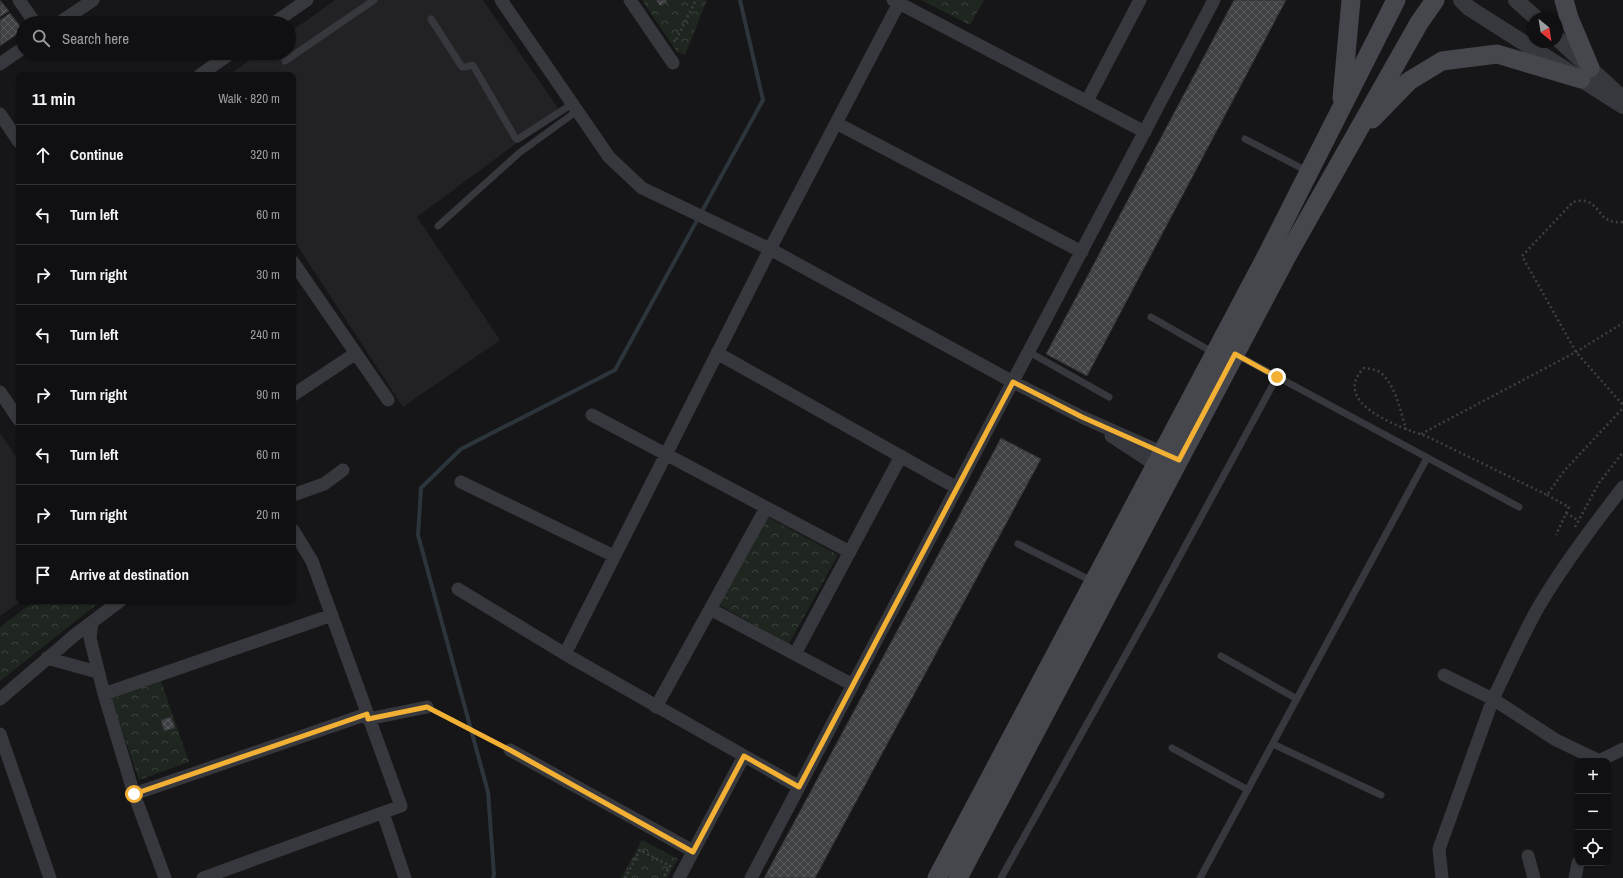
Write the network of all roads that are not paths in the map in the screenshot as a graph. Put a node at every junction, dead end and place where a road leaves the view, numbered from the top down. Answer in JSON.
{"nodes":[{"id":1,"x":19,"y":0,"type":"edge"},
{"id":2,"x":93,"y":0,"type":"edge"},
{"id":3,"x":307,"y":0,"type":"edge"},
{"id":4,"x":374,"y":0,"type":"edge"},
{"id":5,"x":501,"y":0,"type":"edge"},
{"id":6,"x":630,"y":0,"type":"edge"},
{"id":7,"x":1140,"y":0,"type":"edge"},
{"id":8,"x":1214,"y":0,"type":"edge"},
{"id":9,"x":1351,"y":0,"type":"edge"},
{"id":10,"x":1396,"y":0,"type":"edge"},
{"id":11,"x":1435,"y":0,"type":"edge"},
{"id":12,"x":1461,"y":0,"type":"edge"},
{"id":13,"x":1516,"y":0,"type":"edge"},
{"id":14,"x":1564,"y":0,"type":"edge"},
{"id":15,"x":896,"y":2,"type":"edge"},
{"id":16,"x":1529,"y":12,"type":"edge"},
{"id":17,"x":30,"y":16,"type":"edge"},
{"id":18,"x":69,"y":16,"type":"edge"},
{"id":19,"x":284,"y":16,"type":"edge"},
{"id":20,"x":431,"y":19,"type":"dead end"},
{"id":21,"x":1563,"y":45,"type":"edge"},
{"id":22,"x":16,"y":53,"type":"edge"},
{"id":23,"x":296,"y":53,"type":"edge"},
{"id":24,"x":221,"y":60,"type":"edge"},
{"id":25,"x":673,"y":63,"type":"dead end"},
{"id":26,"x":0,"y":64,"type":"edge"},
{"id":27,"x":204,"y":72,"type":"edge"},
{"id":28,"x":1586,"y":73,"type":"junction"},
{"id":29,"x":1623,"y":98,"type":"edge"},
{"id":30,"x":1087,"y":100,"type":"junction"},
{"id":31,"x":1623,"y":106,"type":"edge"},
{"id":32,"x":575,"y":108,"type":"junction"},
{"id":33,"x":1341,"y":109,"type":"junction"},
{"id":34,"x":0,"y":114,"type":"edge"},
{"id":35,"x":836,"y":123,"type":"junction"},
{"id":36,"x":1145,"y":132,"type":"junction"},
{"id":37,"x":16,"y":138,"type":"edge"},
{"id":38,"x":1353,"y":138,"type":"junction"},
{"id":39,"x":1245,"y":139,"type":"dead end"},
{"id":40,"x":1309,"y":172,"type":"junction"},
{"id":41,"x":438,"y":226,"type":"dead end"},
{"id":42,"x":770,"y":249,"type":"junction"},
{"id":43,"x":1082,"y":252,"type":"junction"},
{"id":44,"x":296,"y":267,"type":"edge"},
{"id":45,"x":1151,"y":318,"type":"dead end"},
{"id":46,"x":1029,"y":352,"type":"junction"},
{"id":47,"x":356,"y":353,"type":"junction"},
{"id":48,"x":717,"y":353,"type":"junction"},
{"id":49,"x":1216,"y":354,"type":"junction"},
{"id":50,"x":1235,"y":354,"type":"junction"},
{"id":51,"x":1277,"y":377,"type":"junction"},
{"id":52,"x":1013,"y":382,"type":"junction"},
{"id":53,"x":0,"y":392,"type":"edge"},
{"id":54,"x":296,"y":393,"type":"edge"},
{"id":55,"x":1109,"y":397,"type":"dead end"},
{"id":56,"x":388,"y":400,"type":"dead end"},
{"id":57,"x":592,"y":415,"type":"dead end"},
{"id":58,"x":16,"y":416,"type":"edge"},
{"id":59,"x":666,"y":454,"type":"junction"},
{"id":60,"x":901,"y":456,"type":"junction"},
{"id":61,"x":1427,"y":458,"type":"junction"},
{"id":62,"x":1167,"y":463,"type":"junction"},
{"id":63,"x":343,"y":470,"type":"dead end"},
{"id":64,"x":461,"y":482,"type":"dead end"},
{"id":65,"x":957,"y":488,"type":"junction"},
{"id":66,"x":1623,"y":488,"type":"edge"},
{"id":67,"x":296,"y":494,"type":"edge"},
{"id":68,"x":1519,"y":507,"type":"dead end"},
{"id":69,"x":766,"y":508,"type":"junction"},
{"id":70,"x":296,"y":535,"type":"edge"},
{"id":71,"x":1018,"y":544,"type":"dead end"},
{"id":72,"x":850,"y":552,"type":"junction"},
{"id":73,"x":614,"y":556,"type":"junction"},
{"id":74,"x":1094,"y":583,"type":"junction"},
{"id":75,"x":458,"y":589,"type":"dead end"},
{"id":76,"x":116,"y":604,"type":"edge"},
{"id":77,"x":710,"y":609,"type":"junction"},
{"id":78,"x":332,"y":615,"type":"junction"},
{"id":79,"x":92,"y":622,"type":"junction"},
{"id":80,"x":564,"y":654,"type":"junction"},
{"id":81,"x":795,"y":654,"type":"junction"},
{"id":82,"x":1221,"y":656,"type":"dead end"},
{"id":83,"x":48,"y":658,"type":"junction"},
{"id":84,"x":97,"y":672,"type":"junction"},
{"id":85,"x":1444,"y":675,"type":"dead end"},
{"id":86,"x":853,"y":685,"type":"junction"},
{"id":87,"x":104,"y":694,"type":"junction"},
{"id":88,"x":0,"y":699,"type":"edge"},
{"id":89,"x":1297,"y":699,"type":"junction"},
{"id":90,"x":1493,"y":699,"type":"junction"},
{"id":91,"x":427,"y":707,"type":"road end"},
{"id":92,"x":656,"y":707,"type":"junction"},
{"id":93,"x":367,"y":716,"type":"junction"},
{"id":94,"x":0,"y":734,"type":"edge"},
{"id":95,"x":1273,"y":744,"type":"junction"},
{"id":96,"x":1172,"y":748,"type":"dead end"},
{"id":97,"x":1623,"y":749,"type":"edge"},
{"id":98,"x":510,"y":750,"type":"road end"},
{"id":99,"x":744,"y":756,"type":"junction"},
{"id":100,"x":1596,"y":758,"type":"edge"},
{"id":101,"x":1604,"y":758,"type":"edge"},
{"id":102,"x":799,"y":787,"type":"junction"},
{"id":103,"x":1248,"y":790,"type":"junction"},
{"id":104,"x":134,"y":794,"type":"junction"},
{"id":105,"x":1381,"y":796,"type":"dead end"},
{"id":106,"x":382,"y":813,"type":"junction"},
{"id":107,"x":693,"y":852,"type":"junction"},
{"id":108,"x":1528,"y":856,"type":"dead end"},
{"id":109,"x":1577,"y":866,"type":"edge"},
{"id":110,"x":50,"y":878,"type":"edge"},
{"id":111,"x":165,"y":878,"type":"edge"},
{"id":112,"x":203,"y":878,"type":"edge"},
{"id":113,"x":404,"y":878,"type":"edge"},
{"id":114,"x":679,"y":878,"type":"edge"},
{"id":115,"x":751,"y":878,"type":"edge"},
{"id":116,"x":937,"y":878,"type":"edge"},
{"id":117,"x":958,"y":878,"type":"edge"},
{"id":118,"x":1001,"y":878,"type":"edge"},
{"id":119,"x":1200,"y":878,"type":"edge"},
{"id":120,"x":1442,"y":878,"type":"edge"},
{"id":121,"x":1534,"y":878,"type":"edge"},
{"id":122,"x":1575,"y":878,"type":"edge"}],
"edges":[{"from":1,"to":17,"type":"street"},
{"from":2,"to":18,"type":"street"},
{"from":3,"to":19,"type":"street"},
{"from":4,"to":23,"type":"lane"},
{"from":5,"to":32,"type":"street"},
{"from":6,"to":25,"type":"street"},
{"from":7,"to":30,"type":"street"},
{"from":8,"to":36,"type":"street"},
{"from":9,"to":33,"type":"main road"},
{"from":10,"to":33,"type":"main road"},
{"from":11,"to":38,"type":"main road"},
{"from":12,"to":28,"type":"street"},
{"from":13,"to":16,"type":"street"},
{"from":14,"to":28,"type":"main road"},
{"from":15,"to":30,"type":"street"},
{"from":15,"to":35,"type":"street"},
{"from":20,"to":32,"type":"lane"},
{"from":21,"to":28,"type":"street"},
{"from":22,"to":26,"type":"street"},
{"from":24,"to":27,"type":"street"},
{"from":28,"to":29,"type":"street"},
{"from":28,"to":31,"type":"street"},
{"from":28,"to":38,"type":"main road"},
{"from":30,"to":36,"type":"street"},
{"from":32,"to":41,"type":"lane"},
{"from":32,"to":42,"type":"street"},
{"from":33,"to":40,"type":"main road"},
{"from":34,"to":37,"type":"street"},
{"from":35,"to":42,"type":"street"},
{"from":35,"to":43,"type":"street"},
{"from":36,"to":43,"type":"street"},
{"from":38,"to":50,"type":"main road"},
{"from":39,"to":40,"type":"lane"},
{"from":40,"to":49,"type":"main road"},
{"from":42,"to":48,"type":"street"},
{"from":42,"to":52,"type":"street"},
{"from":43,"to":46,"type":"street"},
{"from":44,"to":47,"type":"street"},
{"from":45,"to":49,"type":"lane"},
{"from":46,"to":52,"type":"street"},
{"from":46,"to":55,"type":"lane"},
{"from":47,"to":54,"type":"street"},
{"from":47,"to":56,"type":"street"},
{"from":48,"to":59,"type":"street"},
{"from":48,"to":60,"type":"street"},
{"from":49,"to":62,"type":"main road"},
{"from":50,"to":51,"type":"lane"},
{"from":50,"to":62,"type":"main road"},
{"from":51,"to":61,"type":"lane"},
{"from":51,"to":118,"type":"lane"},
{"from":52,"to":62,"type":"street"},
{"from":52,"to":65,"type":"street"},
{"from":53,"to":58,"type":"street"},
{"from":57,"to":59,"type":"street"},
{"from":59,"to":69,"type":"street"},
{"from":59,"to":73,"type":"street"},
{"from":60,"to":65,"type":"street"},
{"from":60,"to":72,"type":"street"},
{"from":61,"to":68,"type":"lane"},
{"from":61,"to":89,"type":"lane"},
{"from":62,"to":74,"type":"main road"},
{"from":62,"to":117,"type":"main road"},
{"from":63,"to":67,"type":"street"},
{"from":64,"to":73,"type":"street"},
{"from":65,"to":86,"type":"street"},
{"from":66,"to":90,"type":"street"},
{"from":69,"to":72,"type":"street"},
{"from":69,"to":77,"type":"street"},
{"from":70,"to":78,"type":"street"},
{"from":71,"to":74,"type":"lane"},
{"from":72,"to":81,"type":"street"},
{"from":73,"to":80,"type":"street"},
{"from":74,"to":116,"type":"main road"},
{"from":75,"to":80,"type":"street"},
{"from":76,"to":79,"type":"street"},
{"from":77,"to":81,"type":"street"},
{"from":77,"to":92,"type":"street"},
{"from":78,"to":87,"type":"street"},
{"from":78,"to":93,"type":"street"},
{"from":79,"to":83,"type":"street"},
{"from":79,"to":84,"type":"street"},
{"from":80,"to":92,"type":"street"},
{"from":81,"to":86,"type":"street"},
{"from":82,"to":89,"type":"lane"},
{"from":83,"to":84,"type":"street"},
{"from":83,"to":88,"type":"street"},
{"from":84,"to":87,"type":"street"},
{"from":85,"to":90,"type":"street"},
{"from":86,"to":102,"type":"street"},
{"from":87,"to":104,"type":"street"},
{"from":89,"to":95,"type":"lane"},
{"from":90,"to":100,"type":"street"},
{"from":90,"to":120,"type":"street"},
{"from":91,"to":93,"type":"street"},
{"from":92,"to":99,"type":"street"},
{"from":93,"to":104,"type":"street"},
{"from":93,"to":106,"type":"street"},
{"from":94,"to":110,"type":"street"},
{"from":95,"to":103,"type":"lane"},
{"from":95,"to":105,"type":"lane"},
{"from":96,"to":103,"type":"lane"},
{"from":97,"to":101,"type":"street"},
{"from":98,"to":107,"type":"street"},
{"from":99,"to":102,"type":"street"},
{"from":99,"to":107,"type":"street"},
{"from":102,"to":115,"type":"street"},
{"from":103,"to":119,"type":"lane"},
{"from":104,"to":111,"type":"street"},
{"from":106,"to":112,"type":"street"},
{"from":106,"to":113,"type":"street"},
{"from":107,"to":114,"type":"street"},
{"from":108,"to":121,"type":"street"},
{"from":109,"to":122,"type":"street"}]}
